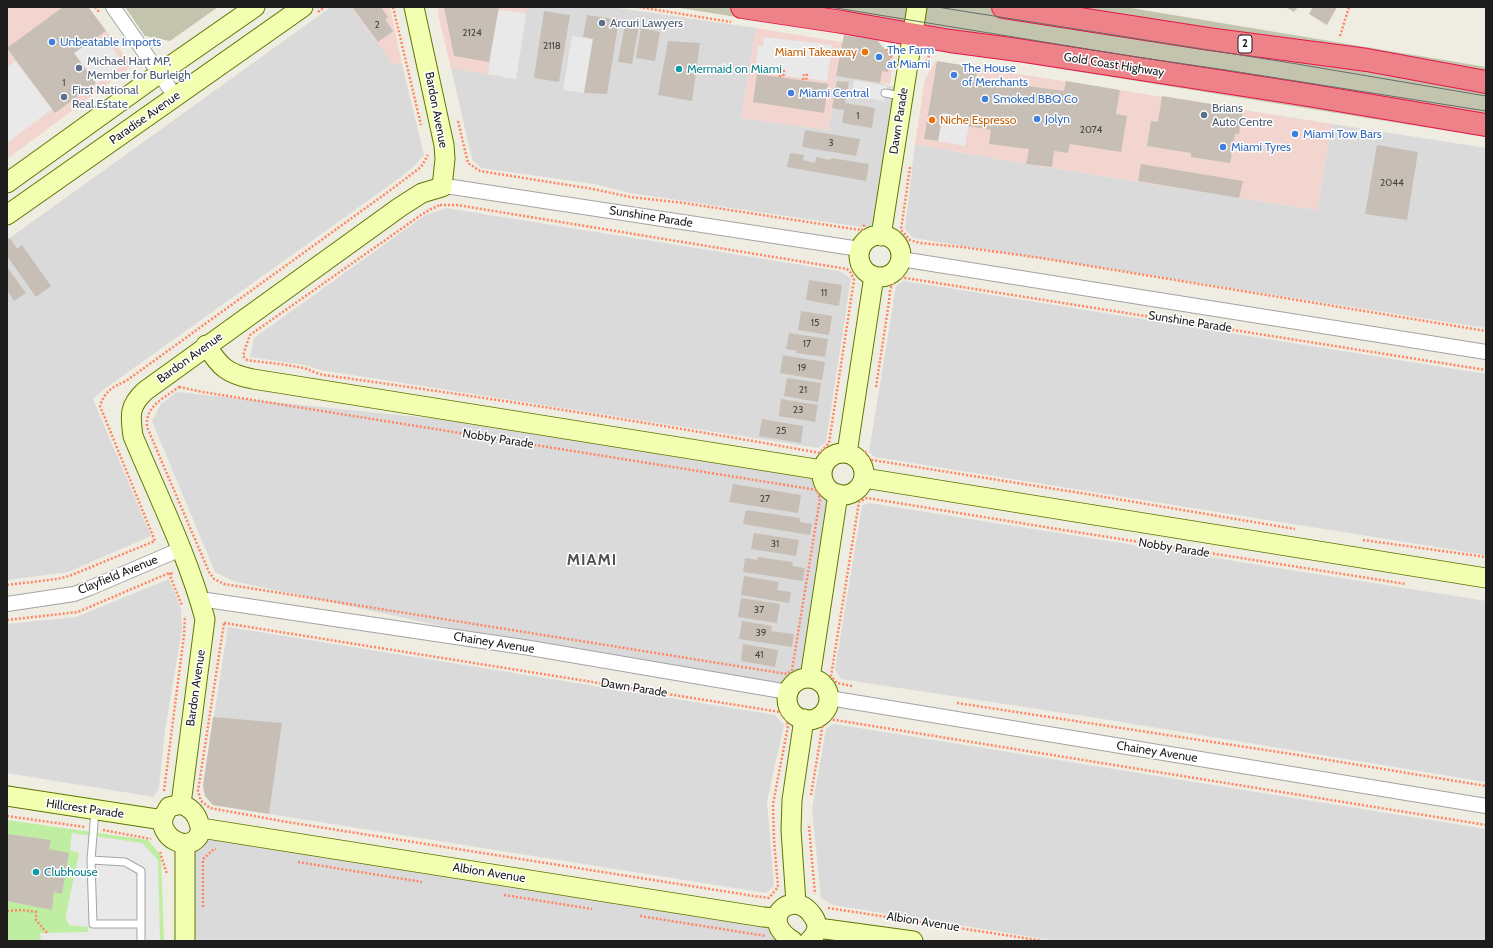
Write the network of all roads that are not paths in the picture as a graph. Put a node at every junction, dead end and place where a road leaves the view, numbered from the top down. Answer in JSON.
{"nodes":[{"id":1,"x":113,"y":7,"type":"edge"},
{"id":2,"x":255,"y":7,"type":"edge"},
{"id":3,"x":303,"y":7,"type":"edge"},
{"id":4,"x":414,"y":7,"type":"edge"},
{"id":5,"x":742,"y":7,"type":"edge"},
{"id":6,"x":917,"y":7,"type":"edge"},
{"id":7,"x":1003,"y":7,"type":"edge"},
{"id":8,"x":912,"y":34,"type":"junction"},
{"id":9,"x":160,"y":73,"type":"junction"},
{"id":10,"x":1486,"y":82,"type":"edge"},
{"id":11,"x":885,"y":93,"type":"dead end"},
{"id":12,"x":175,"y":96,"type":"junction"},
{"id":13,"x":904,"y":96,"type":"junction"},
{"id":14,"x":1486,"y":125,"type":"edge"},
{"id":15,"x":7,"y":183,"type":"edge"},
{"id":16,"x":441,"y":196,"type":"junction"},
{"id":17,"x":7,"y":215,"type":"edge"},
{"id":18,"x":881,"y":236,"type":"junction"},
{"id":19,"x":860,"y":249,"type":"junction"},
{"id":20,"x":900,"y":259,"type":"junction"},
{"id":21,"x":874,"y":276,"type":"junction"},
{"id":22,"x":206,"y":345,"type":"junction"},
{"id":23,"x":1486,"y":352,"type":"edge"},
{"id":24,"x":847,"y":453,"type":"junction"},
{"id":25,"x":822,"y":470,"type":"junction"},
{"id":26,"x":864,"y":478,"type":"junction"},
{"id":27,"x":838,"y":494,"type":"junction"},
{"id":28,"x":181,"y":549,"type":"junction"},
{"id":29,"x":1486,"y":578,"type":"edge"},
{"id":30,"x":200,"y":599,"type":"junction"},
{"id":31,"x":7,"y":604,"type":"edge"},
{"id":32,"x":810,"y":678,"type":"junction"},
{"id":33,"x":833,"y":690,"type":"junction"},
{"id":34,"x":788,"y":692,"type":"junction"},
{"id":35,"x":804,"y":719,"type":"junction"},
{"id":36,"x":7,"y":796,"type":"edge"},
{"id":37,"x":181,"y":804,"type":"junction"},
{"id":38,"x":1486,"y":806,"type":"edge"},
{"id":39,"x":96,"y":810,"type":"junction"},
{"id":40,"x":163,"y":820,"type":"junction"},
{"id":41,"x":201,"y":828,"type":"junction"},
{"id":42,"x":185,"y":844,"type":"junction"},
{"id":43,"x":91,"y":860,"type":"junction"},
{"id":44,"x":796,"y":904,"type":"junction"},
{"id":45,"x":777,"y":918,"type":"junction"},
{"id":46,"x":141,"y":924,"type":"junction"},
{"id":47,"x":813,"y":934,"type":"edge"},
{"id":48,"x":141,"y":941,"type":"edge"},
{"id":49,"x":185,"y":941,"type":"edge"},
{"id":50,"x":793,"y":941,"type":"edge"},
{"id":51,"x":913,"y":941,"type":"edge"}],
"edges":[{"from":1,"to":9,"type":"street"},
{"from":2,"to":9,"type":"street"},
{"from":3,"to":12,"type":"street","name":"Paradise Avenue"},
{"from":4,"to":16,"type":"street","name":"Bardon Avenue"},
{"from":5,"to":8,"type":"highway","name":"Gold Coast Highway"},
{"from":6,"to":8,"type":"street","name":"Dawn Parade"},
{"from":7,"to":10,"type":"highway","number":"2"},
{"from":8,"to":13,"type":"street","name":"Dawn Parade"},
{"from":8,"to":14,"type":"highway","name":"Gold Coast Highway"},
{"from":9,"to":12,"type":"street"},
{"from":9,"to":15,"type":"street"},
{"from":11,"to":13,"type":"lane"},
{"from":12,"to":17,"type":"street","name":"Paradise Avenue"},
{"from":13,"to":18,"type":"street","name":"Dawn Parade"},
{"from":16,"to":19,"type":"street","name":"Sunshine Parade"},
{"from":16,"to":22,"type":"street","name":"Bardon Avenue"},
{"from":18,"to":19,"type":"street"},
{"from":18,"to":20,"type":"street"},
{"from":19,"to":21,"type":"street"},
{"from":20,"to":21,"type":"street"},
{"from":20,"to":23,"type":"street","name":"Sunshine Parade"},
{"from":21,"to":24,"type":"street"},
{"from":22,"to":25,"type":"street","name":"Nobby Parade"},
{"from":22,"to":28,"type":"street","name":"Bardon Avenue"},
{"from":24,"to":25,"type":"street"},
{"from":24,"to":26,"type":"street"},
{"from":25,"to":27,"type":"street"},
{"from":26,"to":27,"type":"street"},
{"from":26,"to":29,"type":"street","name":"Nobby Parade"},
{"from":27,"to":32,"type":"street"},
{"from":28,"to":30,"type":"street","name":"Bardon Avenue"},
{"from":28,"to":31,"type":"street","name":"Clayfield Avenue"},
{"from":30,"to":34,"type":"street","name":"Chainey Avenue"},
{"from":30,"to":37,"type":"street","name":"Bardon Avenue"},
{"from":32,"to":33,"type":"street"},
{"from":32,"to":34,"type":"street"},
{"from":33,"to":35,"type":"street"},
{"from":33,"to":38,"type":"street","name":"Chainey Avenue"},
{"from":34,"to":35,"type":"street"},
{"from":35,"to":44,"type":"street"},
{"from":36,"to":39,"type":"street","name":"Hillcrest Parade"},
{"from":37,"to":40,"type":"street"},
{"from":37,"to":41,"type":"street"},
{"from":39,"to":40,"type":"street","name":"Hillcrest Parade"},
{"from":39,"to":43,"type":"lane"},
{"from":40,"to":42,"type":"street"},
{"from":41,"to":42,"type":"street"},
{"from":41,"to":45,"type":"street","name":"Albion Avenue"},
{"from":42,"to":49,"type":"street"},
{"from":43,"to":46,"type":"lane"},
{"from":43,"to":46,"type":"lane"},
{"from":44,"to":45,"type":"street"},
{"from":44,"to":47,"type":"street"},
{"from":45,"to":50,"type":"street"},
{"from":46,"to":48,"type":"lane"},
{"from":47,"to":51,"type":"street","name":"Albion Avenue"}]}
